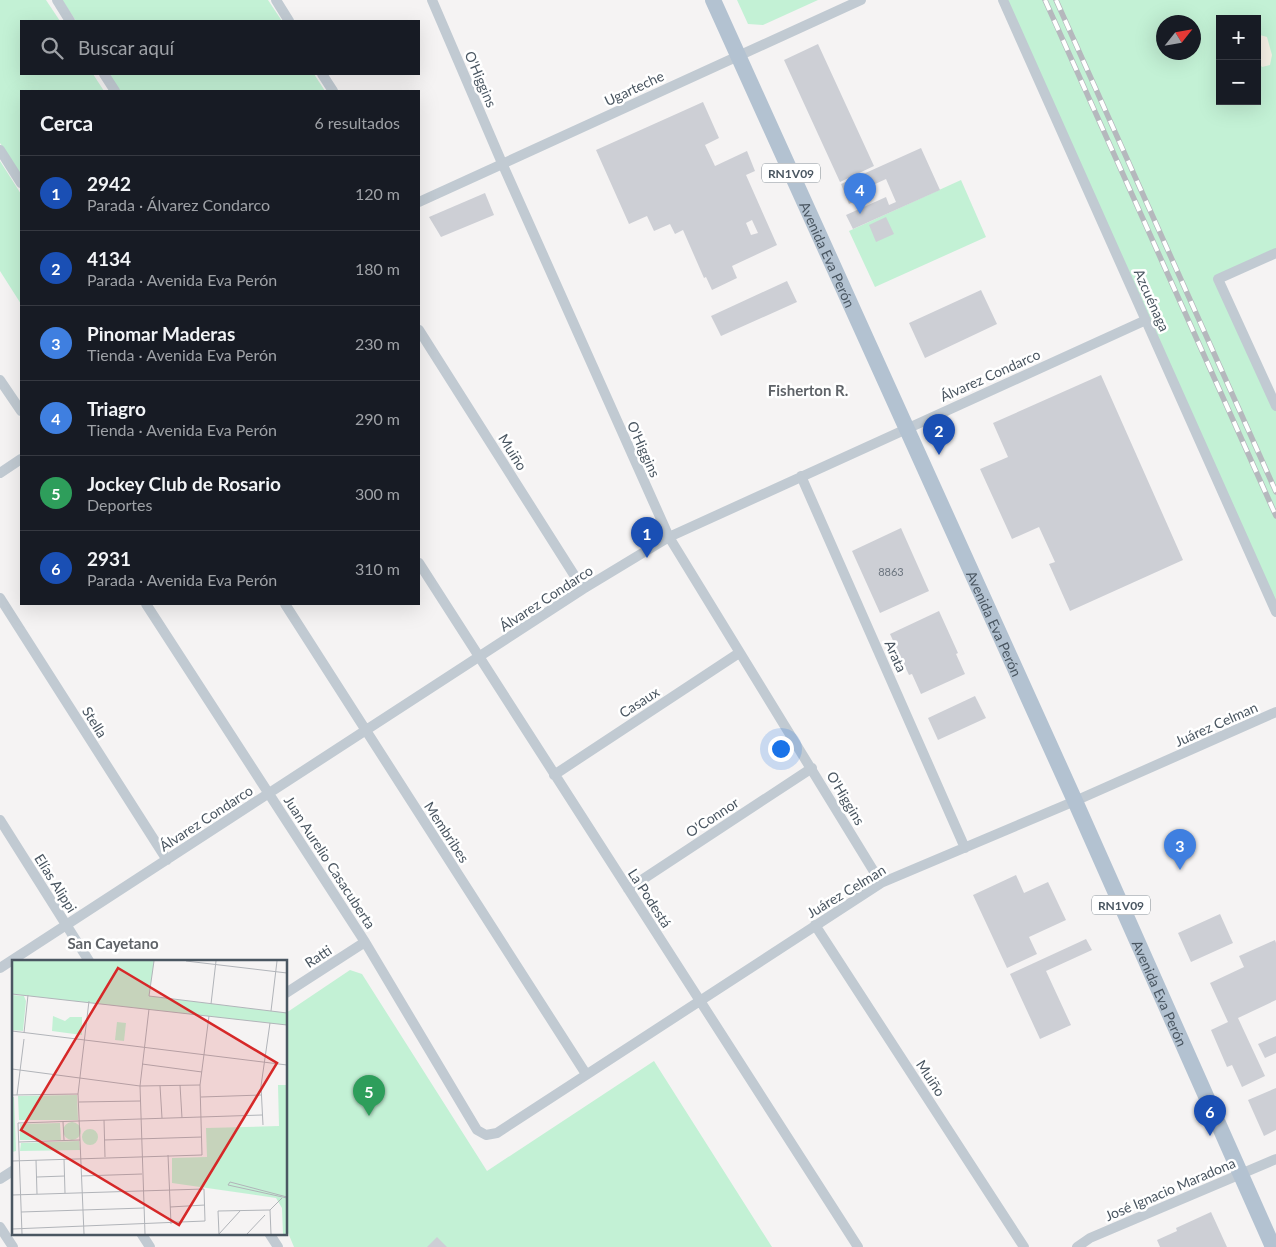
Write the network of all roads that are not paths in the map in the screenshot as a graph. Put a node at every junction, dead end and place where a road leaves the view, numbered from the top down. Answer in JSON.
{"nodes":[{"id":1,"x":57,"y":0,"type":"edge"},
{"id":2,"x":276,"y":0,"type":"edge"},
{"id":3,"x":432,"y":0,"type":"edge"},
{"id":4,"x":714,"y":0,"type":"edge"},
{"id":5,"x":861,"y":0,"type":"edge"},
{"id":6,"x":1003,"y":0,"type":"edge"},
{"id":7,"x":69,"y":20,"type":"edge"},
{"id":8,"x":288,"y":20,"type":"edge"},
{"id":9,"x":738,"y":55,"type":"junction"},
{"id":10,"x":105,"y":75,"type":"edge"},
{"id":11,"x":323,"y":75,"type":"edge"},
{"id":12,"x":114,"y":90,"type":"edge"},
{"id":13,"x":332,"y":90,"type":"edge"},
{"id":14,"x":0,"y":150,"type":"edge"},
{"id":15,"x":502,"y":163,"type":"junction"},
{"id":16,"x":20,"y":181,"type":"edge"},
{"id":17,"x":420,"y":202,"type":"edge"},
{"id":18,"x":1276,"y":253,"type":"edge"},
{"id":19,"x":1146,"y":320,"type":"junction"},
{"id":20,"x":420,"y":332,"type":"edge"},
{"id":21,"x":0,"y":380,"type":"edge"},
{"id":22,"x":1276,"y":406,"type":"edge"},
{"id":23,"x":20,"y":410,"type":"edge"},
{"id":24,"x":906,"y":428,"type":"junction"},
{"id":25,"x":20,"y":460,"type":"edge"},
{"id":26,"x":0,"y":473,"type":"edge"},
{"id":27,"x":801,"y":476,"type":"junction"},
{"id":28,"x":669,"y":537,"type":"junction"},
{"id":29,"x":420,"y":566,"type":"edge"},
{"id":30,"x":584,"y":589,"type":"junction"},
{"id":31,"x":0,"y":598,"type":"edge"},
{"id":32,"x":147,"y":605,"type":"edge"},
{"id":33,"x":286,"y":605,"type":"edge"},
{"id":34,"x":1276,"y":612,"type":"edge"},
{"id":35,"x":739,"y":653,"type":"junction"},
{"id":36,"x":479,"y":657,"type":"junction"},
{"id":37,"x":1276,"y":712,"type":"edge"},
{"id":38,"x":366,"y":730,"type":"junction"},
{"id":39,"x":812,"y":768,"type":"junction"},
{"id":40,"x":554,"y":775,"type":"junction"},
{"id":41,"x":269,"y":794,"type":"junction"},
{"id":42,"x":1075,"y":801,"type":"junction"},
{"id":43,"x":0,"y":820,"type":"edge"},
{"id":44,"x":965,"y":848,"type":"junction"},
{"id":45,"x":166,"y":860,"type":"junction"},
{"id":46,"x":881,"y":884,"type":"junction"},
{"id":47,"x":628,"y":889,"type":"junction"},
{"id":48,"x":66,"y":925,"type":"junction"},
{"id":49,"x":815,"y":925,"type":"junction"},
{"id":50,"x":365,"y":942,"type":"junction"},
{"id":51,"x":12,"y":960,"type":"edge"},
{"id":52,"x":12,"y":960,"type":"edge"},
{"id":53,"x":88,"y":960,"type":"edge"},
{"id":54,"x":0,"y":968,"type":"edge"},
{"id":55,"x":288,"y":992,"type":"edge"},
{"id":56,"x":700,"y":1002,"type":"junction"},
{"id":57,"x":586,"y":1074,"type":"junction"},
{"id":58,"x":486,"y":1135,"type":"joint"},
{"id":59,"x":1276,"y":1159,"type":"edge"},
{"id":60,"x":12,"y":1171,"type":"edge"},
{"id":61,"x":1241,"y":1174,"type":"junction"},
{"id":62,"x":0,"y":1179,"type":"edge"},
{"id":63,"x":0,"y":1227,"type":"edge"},
{"id":64,"x":142,"y":1234,"type":"edge"},
{"id":65,"x":270,"y":1234,"type":"edge"},
{"id":66,"x":13,"y":1247,"type":"edge"},
{"id":67,"x":150,"y":1247,"type":"edge"},
{"id":68,"x":278,"y":1247,"type":"edge"},
{"id":69,"x":858,"y":1247,"type":"edge"},
{"id":70,"x":1024,"y":1247,"type":"edge"},
{"id":71,"x":1077,"y":1247,"type":"edge"},
{"id":72,"x":1273,"y":1247,"type":"edge"}],
"edges":[{"from":1,"to":7,"type":"street"},
{"from":2,"to":8,"type":"street"},
{"from":3,"to":15,"type":"street","name":"O'Higgins"},
{"from":4,"to":9,"type":"main road","name":"Avenida Eva Perón","number":"RN1V09"},
{"from":5,"to":9,"type":"street","name":"Ugarteche"},
{"from":6,"to":19,"type":"street","name":"Azcuénaga"},
{"from":9,"to":15,"type":"street","name":"Ugarteche"},
{"from":9,"to":24,"type":"main road","name":"Avenida Eva Perón","number":"RN1V09"},
{"from":10,"to":12,"type":"street"},
{"from":11,"to":13,"type":"street"},
{"from":14,"to":16,"type":"street"},
{"from":15,"to":17,"type":"street","name":"Ugarteche"},
{"from":15,"to":28,"type":"street","name":"O'Higgins"},
{"from":18,"to":22,"type":"street"},
{"from":19,"to":24,"type":"street","name":"Álvarez Condarco"},
{"from":19,"to":34,"type":"street","name":"Azcuénaga"},
{"from":20,"to":30,"type":"street","name":"Muiño"},
{"from":21,"to":23,"type":"street"},
{"from":24,"to":27,"type":"street","name":"Álvarez Condarco"},
{"from":24,"to":42,"type":"main road","name":"Avenida Eva Perón","number":"RN1V09"},
{"from":25,"to":26,"type":"street"},
{"from":27,"to":28,"type":"street","name":"Álvarez Condarco"},
{"from":27,"to":44,"type":"street","name":"Arata"},
{"from":28,"to":30,"type":"street","name":"Álvarez Condarco"},
{"from":28,"to":35,"type":"street","name":"O'Higgins"},
{"from":29,"to":36,"type":"street","name":"La Podestá"},
{"from":30,"to":36,"type":"street","name":"Álvarez Condarco"},
{"from":31,"to":45,"type":"street","name":"Stella"},
{"from":32,"to":41,"type":"street","name":"Juan Aurelio Casacuberta"},
{"from":33,"to":38,"type":"street","name":"Membribes"},
{"from":35,"to":39,"type":"street","name":"O'Higgins"},
{"from":35,"to":40,"type":"street","name":"Casaux"},
{"from":36,"to":38,"type":"street","name":"Álvarez Condarco"},
{"from":36,"to":40,"type":"street","name":"La Podestá"},
{"from":37,"to":42,"type":"street","name":"Juárez Celman"},
{"from":38,"to":41,"type":"street","name":"Álvarez Condarco"},
{"from":38,"to":57,"type":"street","name":"Membribes"},
{"from":39,"to":46,"type":"street","name":"O'Higgins"},
{"from":39,"to":47,"type":"street","name":"O'Connor"},
{"from":40,"to":47,"type":"street","name":"La Podestá"},
{"from":41,"to":45,"type":"street","name":"Álvarez Condarco"},
{"from":41,"to":50,"type":"street","name":"Juan Aurelio Casacuberta"},
{"from":42,"to":44,"type":"street","name":"Juárez Celman"},
{"from":42,"to":61,"type":"main road","name":"Avenida Eva Perón","number":"RN1V09"},
{"from":43,"to":48,"type":"street","name":"Elías Alippi"},
{"from":44,"to":46,"type":"street","name":"Juárez Celman"},
{"from":45,"to":48,"type":"street","name":"Álvarez Condarco"},
{"from":46,"to":49,"type":"street","name":"Juárez Celman"},
{"from":47,"to":56,"type":"street","name":"La Podestá"},
{"from":48,"to":51,"type":"street","name":"Álvarez Condarco"},
{"from":48,"to":53,"type":"street","name":"Elías Alippi"},
{"from":49,"to":56,"type":"street","name":"Juárez Celman"},
{"from":49,"to":70,"type":"street","name":"Muiño"},
{"from":50,"to":55,"type":"street","name":"Ratti"},
{"from":50,"to":58,"type":"street","name":"Juan Aurelio Casacuberta"},
{"from":52,"to":54,"type":"street","name":"Álvarez Condarco"},
{"from":56,"to":57,"type":"street","name":"Juárez Celman"},
{"from":56,"to":69,"type":"street","name":"La Podestá"},
{"from":57,"to":58,"type":"street","name":"Juárez Celman"},
{"from":59,"to":61,"type":"street","name":"José Ignacio Maradona"},
{"from":60,"to":62,"type":"street"},
{"from":61,"to":71,"type":"street","name":"José Ignacio Maradona"},
{"from":61,"to":72,"type":"main road","name":"Avenida Eva Perón","number":"RN1V09"},
{"from":63,"to":66,"type":"street"},
{"from":64,"to":67,"type":"street"},
{"from":65,"to":68,"type":"street"}]}
